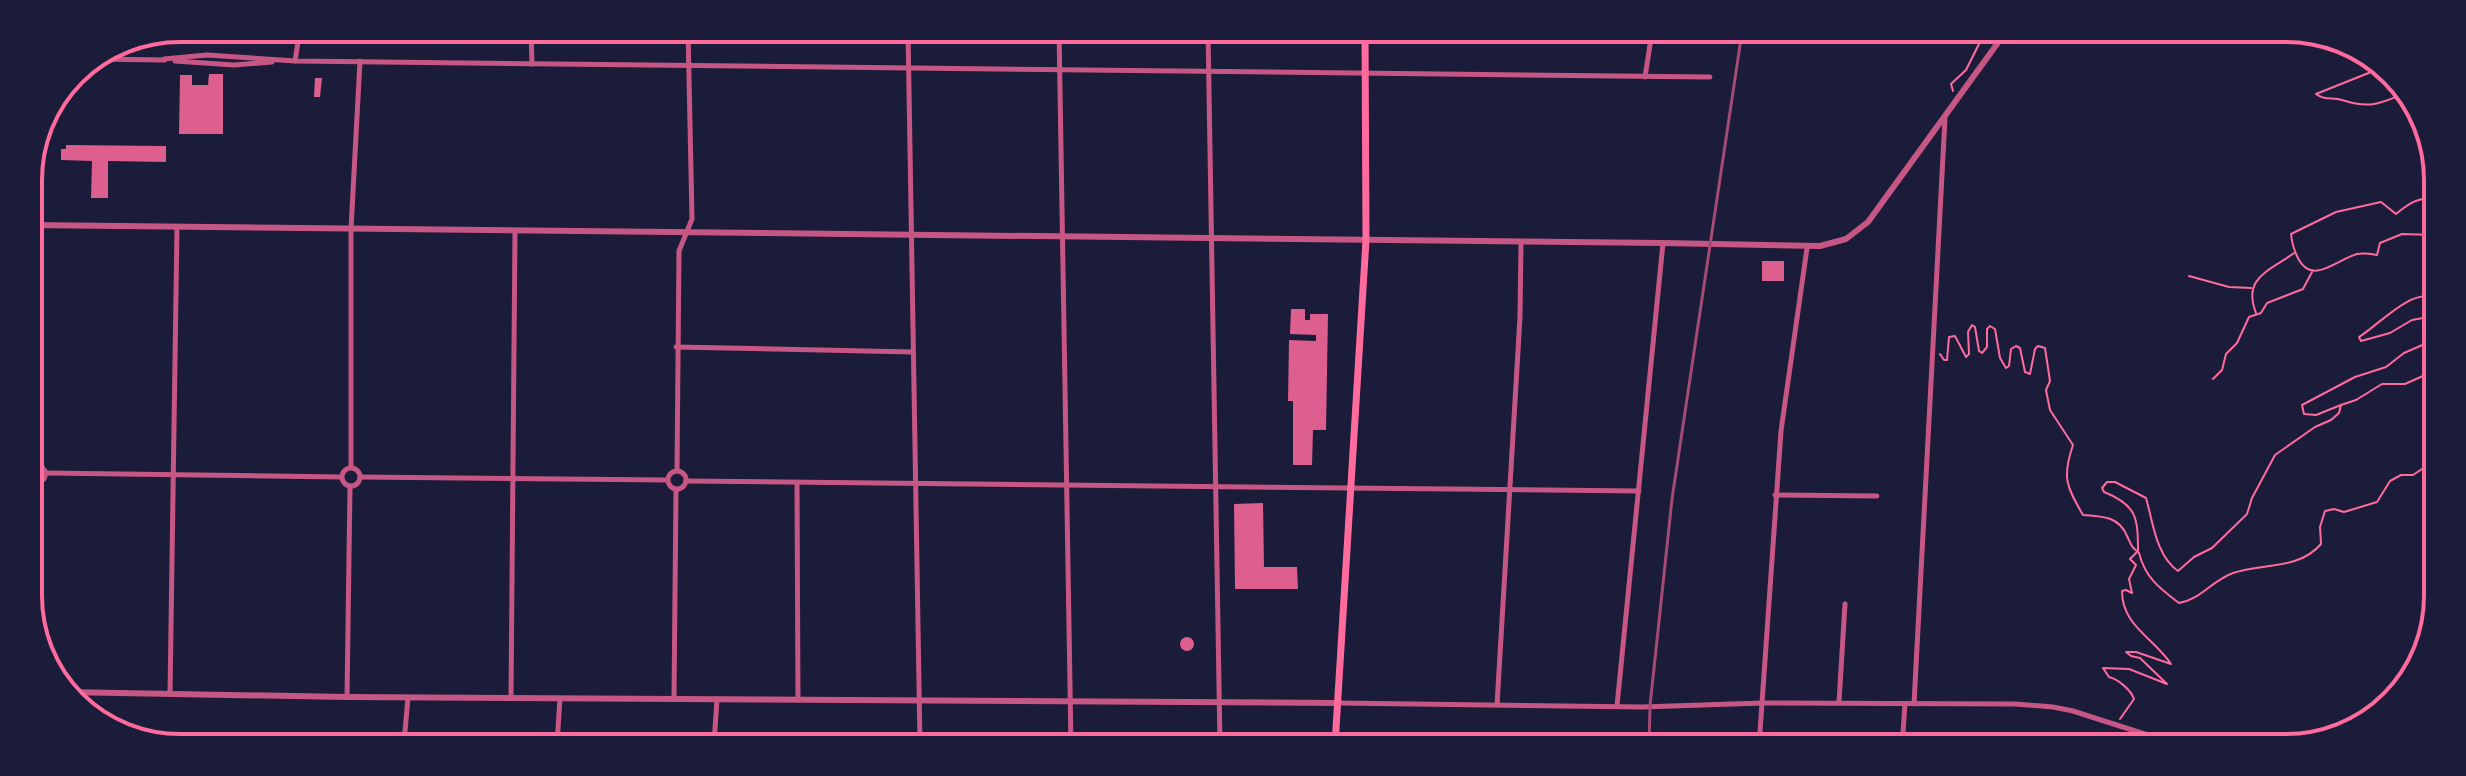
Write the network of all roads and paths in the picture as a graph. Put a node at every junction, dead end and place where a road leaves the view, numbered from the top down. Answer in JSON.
{"nodes":[{"id":1,"x":298,"y":42,"type":"edge"},
{"id":2,"x":531,"y":42,"type":"edge"},
{"id":3,"x":688,"y":42,"type":"edge"},
{"id":4,"x":908,"y":42,"type":"edge"},
{"id":5,"x":1059,"y":42,"type":"edge"},
{"id":6,"x":1208,"y":42,"type":"edge"},
{"id":7,"x":1365,"y":42,"type":"edge"},
{"id":8,"x":1650,"y":42,"type":"edge"},
{"id":9,"x":1980,"y":42,"type":"edge"},
{"id":10,"x":1999,"y":42,"type":"edge"},
{"id":11,"x":116,"y":59,"type":"edge"},
{"id":12,"x":295,"y":61,"type":"junction"},
{"id":13,"x":360,"y":61,"type":"junction"},
{"id":14,"x":532,"y":64,"type":"junction"},
{"id":15,"x":688,"y":65,"type":"junction"},
{"id":16,"x":909,"y":68,"type":"junction"},
{"id":17,"x":1060,"y":69,"type":"junction"},
{"id":18,"x":1209,"y":72,"type":"junction"},
{"id":19,"x":2371,"y":72,"type":"edge"},
{"id":20,"x":1366,"y":73,"type":"junction"},
{"id":21,"x":1645,"y":77,"type":"junction"},
{"id":22,"x":1710,"y":77,"type":"dead end"},
{"id":23,"x":2396,"y":97,"type":"edge"},
{"id":24,"x":1958,"y":99,"type":"junction"},
{"id":25,"x":1945,"y":113,"type":"junction"},
{"id":26,"x":2424,"y":198,"type":"edge"},
{"id":27,"x":42,"y":225,"type":"edge"},
{"id":28,"x":177,"y":227,"type":"junction"},
{"id":29,"x":351,"y":229,"type":"junction"},
{"id":30,"x":515,"y":231,"type":"junction"},
{"id":31,"x":686,"y":234,"type":"junction"},
{"id":32,"x":911,"y":235,"type":"junction"},
{"id":33,"x":2424,"y":235,"type":"edge"},
{"id":34,"x":1062,"y":237,"type":"junction"},
{"id":35,"x":1212,"y":238,"type":"junction"},
{"id":36,"x":1366,"y":240,"type":"junction"},
{"id":37,"x":1521,"y":243,"type":"junction"},
{"id":38,"x":1663,"y":243,"type":"junction"},
{"id":39,"x":1807,"y":248,"type":"junction"},
{"id":40,"x":2295,"y":252,"type":"junction"},
{"id":41,"x":2313,"y":271,"type":"junction"},
{"id":42,"x":2189,"y":276,"type":"dead end"},
{"id":43,"x":2252,"y":288,"type":"junction"},
{"id":44,"x":2424,"y":296,"type":"edge"},
{"id":45,"x":2256,"y":314,"type":"junction"},
{"id":46,"x":2424,"y":318,"type":"edge"},
{"id":47,"x":2424,"y":344,"type":"edge"},
{"id":48,"x":1931,"y":346,"type":"junction"},
{"id":49,"x":676,"y":347,"type":"junction"},
{"id":50,"x":913,"y":352,"type":"junction"},
{"id":51,"x":2424,"y":375,"type":"edge"},
{"id":52,"x":2213,"y":379,"type":"dead end"},
{"id":53,"x":2341,"y":405,"type":"junction"},
{"id":54,"x":42,"y":465,"type":"edge"},
{"id":55,"x":351,"y":467,"type":"junction"},
{"id":56,"x":2424,"y":468,"type":"edge"},
{"id":57,"x":677,"y":471,"type":"junction"},
{"id":58,"x":46,"y":473,"type":"junction"},
{"id":59,"x":174,"y":475,"type":"junction"},
{"id":60,"x":341,"y":477,"type":"junction"},
{"id":61,"x":360,"y":477,"type":"junction"},
{"id":62,"x":514,"y":478,"type":"junction"},
{"id":63,"x":667,"y":480,"type":"junction"},
{"id":64,"x":42,"y":481,"type":"edge"},
{"id":65,"x":686,"y":481,"type":"junction"},
{"id":66,"x":797,"y":482,"type":"junction"},
{"id":67,"x":916,"y":483,"type":"junction"},
{"id":68,"x":1066,"y":485,"type":"junction"},
{"id":69,"x":350,"y":486,"type":"junction"},
{"id":70,"x":1216,"y":486,"type":"junction"},
{"id":71,"x":1352,"y":489,"type":"junction"},
{"id":72,"x":1511,"y":489,"type":"junction"},
{"id":73,"x":676,"y":490,"type":"junction"},
{"id":74,"x":1639,"y":491,"type":"junction"},
{"id":75,"x":1775,"y":495,"type":"junction"},
{"id":76,"x":1877,"y":496,"type":"dead end"},
{"id":77,"x":2138,"y":552,"type":"junction"},
{"id":78,"x":1845,"y":604,"type":"dead end"},
{"id":79,"x":81,"y":692,"type":"edge"},
{"id":80,"x":170,"y":694,"type":"junction"},
{"id":81,"x":347,"y":697,"type":"junction"},
{"id":82,"x":408,"y":697,"type":"junction"},
{"id":83,"x":511,"y":698,"type":"junction"},
{"id":84,"x":560,"y":698,"type":"junction"},
{"id":85,"x":674,"y":698,"type":"junction"},
{"id":86,"x":717,"y":698,"type":"junction"},
{"id":87,"x":798,"y":700,"type":"junction"},
{"id":88,"x":919,"y":701,"type":"junction"},
{"id":89,"x":1070,"y":702,"type":"junction"},
{"id":90,"x":1839,"y":702,"type":"junction"},
{"id":91,"x":1219,"y":703,"type":"junction"},
{"id":92,"x":1339,"y":703,"type":"junction"},
{"id":93,"x":1762,"y":703,"type":"junction"},
{"id":94,"x":1905,"y":704,"type":"junction"},
{"id":95,"x":1914,"y":704,"type":"junction"},
{"id":96,"x":1497,"y":705,"type":"junction"},
{"id":97,"x":1617,"y":706,"type":"junction"},
{"id":98,"x":2111,"y":725,"type":"junction"},
{"id":99,"x":405,"y":734,"type":"edge"},
{"id":100,"x":558,"y":734,"type":"edge"},
{"id":101,"x":715,"y":734,"type":"edge"},
{"id":102,"x":920,"y":734,"type":"edge"},
{"id":103,"x":1071,"y":734,"type":"edge"},
{"id":104,"x":1220,"y":734,"type":"edge"},
{"id":105,"x":1336,"y":734,"type":"edge"},
{"id":106,"x":1760,"y":734,"type":"edge"},
{"id":107,"x":1903,"y":734,"type":"edge"},
{"id":108,"x":2141,"y":734,"type":"edge"}],
"edges":[{"from":1,"to":12,"type":"street"},
{"from":2,"to":14,"type":"street"},
{"from":3,"to":15,"type":"street"},
{"from":4,"to":16,"type":"street"},
{"from":5,"to":17,"type":"street"},
{"from":6,"to":18,"type":"street"},
{"from":7,"to":20,"type":"main road"},
{"from":8,"to":21,"type":"street"},
{"from":9,"to":24,"type":"path"},
{"from":10,"to":24,"type":"street"},
{"from":11,"to":12,"type":"street"},
{"from":12,"to":13,"type":"street"},
{"from":13,"to":14,"type":"street"},
{"from":13,"to":29,"type":"street"},
{"from":14,"to":15,"type":"street"},
{"from":15,"to":16,"type":"street"},
{"from":15,"to":31,"type":"street"},
{"from":16,"to":17,"type":"street"},
{"from":16,"to":32,"type":"street"},
{"from":17,"to":18,"type":"street"},
{"from":17,"to":34,"type":"street"},
{"from":18,"to":20,"type":"street"},
{"from":18,"to":35,"type":"street"},
{"from":19,"to":23,"type":"path"},
{"from":20,"to":21,"type":"street"},
{"from":20,"to":36,"type":"main road"},
{"from":21,"to":22,"type":"street"},
{"from":24,"to":25,"type":"street"},
{"from":25,"to":39,"type":"street"},
{"from":25,"to":48,"type":"street"},
{"from":26,"to":40,"type":"path"},
{"from":27,"to":28,"type":"street"},
{"from":28,"to":29,"type":"street"},
{"from":28,"to":59,"type":"street"},
{"from":29,"to":30,"type":"street"},
{"from":29,"to":55,"type":"street"},
{"from":30,"to":31,"type":"street"},
{"from":30,"to":62,"type":"street"},
{"from":31,"to":32,"type":"street"},
{"from":31,"to":49,"type":"street"},
{"from":32,"to":34,"type":"street"},
{"from":32,"to":50,"type":"street"},
{"from":33,"to":41,"type":"path"},
{"from":34,"to":35,"type":"street"},
{"from":34,"to":68,"type":"street"},
{"from":35,"to":36,"type":"street"},
{"from":35,"to":70,"type":"street"},
{"from":36,"to":37,"type":"street"},
{"from":36,"to":71,"type":"main road"},
{"from":37,"to":38,"type":"street"},
{"from":37,"to":72,"type":"street"},
{"from":38,"to":39,"type":"street"},
{"from":38,"to":74,"type":"street"},
{"from":39,"to":75,"type":"street"},
{"from":40,"to":41,"type":"path"},
{"from":40,"to":43,"type":"path"},
{"from":41,"to":45,"type":"path"},
{"from":42,"to":43,"type":"path"},
{"from":43,"to":45,"type":"path"},
{"from":44,"to":46,"type":"path"},
{"from":45,"to":52,"type":"path"},
{"from":47,"to":53,"type":"path"},
{"from":48,"to":77,"type":"path"},
{"from":48,"to":95,"type":"street"},
{"from":49,"to":50,"type":"street"},
{"from":49,"to":57,"type":"street"},
{"from":50,"to":67,"type":"street"},
{"from":51,"to":53,"type":"path"},
{"from":53,"to":77,"type":"path"},
{"from":54,"to":58,"type":"street"},
{"from":55,"to":60,"type":"street"},
{"from":55,"to":61,"type":"street"},
{"from":56,"to":77,"type":"path"},
{"from":57,"to":63,"type":"street"},
{"from":57,"to":65,"type":"street"},
{"from":58,"to":59,"type":"street"},
{"from":58,"to":64,"type":"street"},
{"from":59,"to":60,"type":"street"},
{"from":59,"to":80,"type":"street"},
{"from":60,"to":69,"type":"street"},
{"from":61,"to":62,"type":"street"},
{"from":61,"to":69,"type":"street"},
{"from":62,"to":63,"type":"street"},
{"from":62,"to":83,"type":"street"},
{"from":63,"to":73,"type":"street"},
{"from":65,"to":66,"type":"street"},
{"from":65,"to":73,"type":"street"},
{"from":66,"to":67,"type":"street"},
{"from":66,"to":87,"type":"street"},
{"from":67,"to":68,"type":"street"},
{"from":67,"to":88,"type":"street"},
{"from":68,"to":70,"type":"street"},
{"from":68,"to":89,"type":"street"},
{"from":69,"to":81,"type":"street"},
{"from":70,"to":71,"type":"street"},
{"from":70,"to":91,"type":"street"},
{"from":71,"to":72,"type":"street"},
{"from":71,"to":92,"type":"main road"},
{"from":72,"to":74,"type":"street"},
{"from":72,"to":96,"type":"street"},
{"from":73,"to":85,"type":"street"},
{"from":74,"to":97,"type":"street"},
{"from":75,"to":76,"type":"street"},
{"from":75,"to":93,"type":"street"},
{"from":77,"to":98,"type":"path"},
{"from":78,"to":90,"type":"street"},
{"from":79,"to":80,"type":"street"},
{"from":80,"to":81,"type":"street"},
{"from":81,"to":82,"type":"street"},
{"from":82,"to":83,"type":"street"},
{"from":82,"to":99,"type":"street"},
{"from":83,"to":84,"type":"street"},
{"from":84,"to":85,"type":"street"},
{"from":84,"to":100,"type":"street"},
{"from":85,"to":86,"type":"street"},
{"from":86,"to":87,"type":"street"},
{"from":86,"to":101,"type":"street"},
{"from":87,"to":88,"type":"street"},
{"from":88,"to":89,"type":"street"},
{"from":88,"to":102,"type":"street"},
{"from":89,"to":91,"type":"street"},
{"from":89,"to":103,"type":"street"},
{"from":90,"to":93,"type":"street"},
{"from":90,"to":94,"type":"street"},
{"from":91,"to":92,"type":"street"},
{"from":91,"to":104,"type":"street"},
{"from":92,"to":96,"type":"street"},
{"from":92,"to":105,"type":"main road"},
{"from":93,"to":97,"type":"street"},
{"from":93,"to":106,"type":"street"},
{"from":94,"to":95,"type":"street"},
{"from":94,"to":107,"type":"street"},
{"from":95,"to":98,"type":"street"},
{"from":96,"to":97,"type":"street"},
{"from":98,"to":108,"type":"street"}]}
